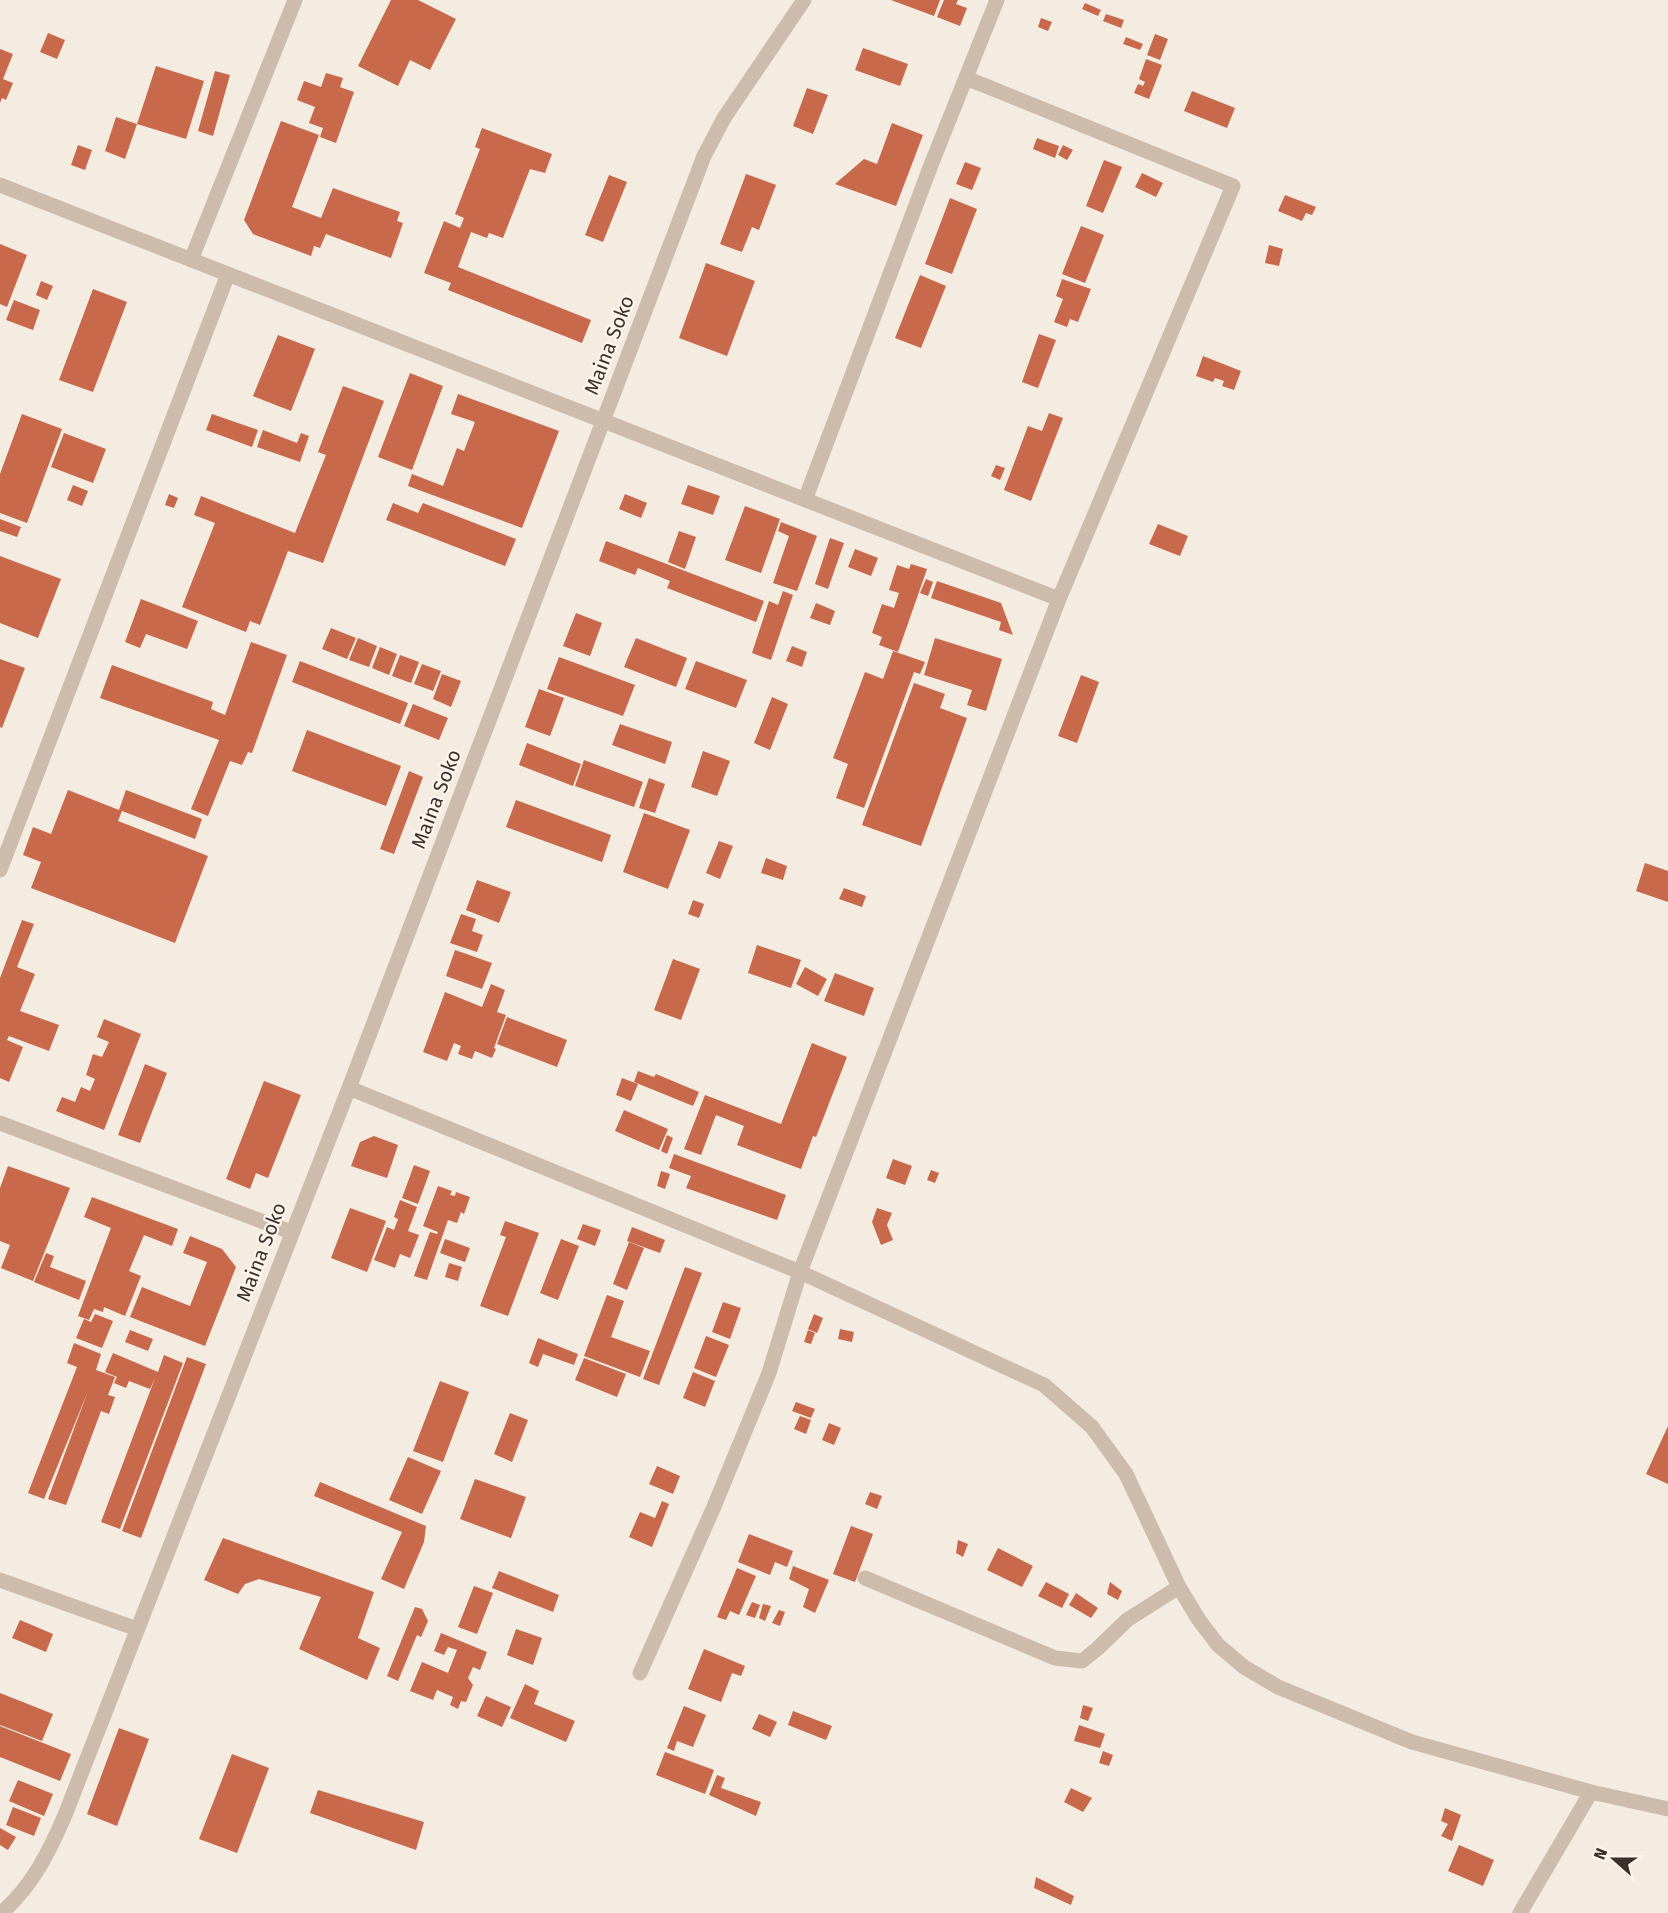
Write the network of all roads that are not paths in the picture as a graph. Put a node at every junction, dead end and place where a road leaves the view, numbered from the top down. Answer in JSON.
{"nodes":[{"id":1,"x":295,"y":0,"type":"edge"},
{"id":2,"x":804,"y":0,"type":"edge"},
{"id":3,"x":997,"y":0,"type":"edge"},
{"id":4,"x":966,"y":78,"type":"junction"},
{"id":5,"x":0,"y":185,"type":"edge"},
{"id":6,"x":191,"y":260,"type":"junction"},
{"id":7,"x":228,"y":274,"type":"junction"},
{"id":8,"x":603,"y":421,"type":"junction"},
{"id":9,"x":805,"y":500,"type":"junction"},
{"id":10,"x":1059,"y":599,"type":"junction"},
{"id":11,"x":0,"y":870,"type":"edge"},
{"id":12,"x":349,"y":1088,"type":"junction"},
{"id":13,"x":0,"y":1123,"type":"edge"},
{"id":14,"x":291,"y":1232,"type":"junction"},
{"id":15,"x":800,"y":1272,"type":"junction"},
{"id":16,"x":866,"y":1578,"type":"dead end"},
{"id":17,"x":0,"y":1580,"type":"edge"},
{"id":18,"x":1179,"y":1587,"type":"junction"},
{"id":19,"x":137,"y":1629,"type":"junction"},
{"id":20,"x":640,"y":1673,"type":"dead end"},
{"id":21,"x":1591,"y":1792,"type":"junction"},
{"id":22,"x":1668,"y":1809,"type":"edge"},
{"id":23,"x":1,"y":1913,"type":"edge"},
{"id":24,"x":1520,"y":1913,"type":"edge"}],
"edges":[{"from":1,"to":6,"type":"street"},
{"from":2,"to":8,"type":"street","name":"Maina Soko"},
{"from":3,"to":4,"type":"street"},
{"from":4,"to":9,"type":"street"},
{"from":4,"to":10,"type":"street"},
{"from":5,"to":6,"type":"street"},
{"from":6,"to":7,"type":"street"},
{"from":7,"to":8,"type":"street"},
{"from":7,"to":11,"type":"street"},
{"from":8,"to":9,"type":"street"},
{"from":8,"to":12,"type":"street","name":"Maina Soko"},
{"from":9,"to":10,"type":"street"},
{"from":10,"to":15,"type":"street"},
{"from":12,"to":14,"type":"street","name":"Maina Soko"},
{"from":12,"to":15,"type":"street"},
{"from":13,"to":14,"type":"street"},
{"from":14,"to":19,"type":"street","name":"Maina Soko"},
{"from":15,"to":18,"type":"street"},
{"from":15,"to":20,"type":"street"},
{"from":16,"to":18,"type":"street"},
{"from":17,"to":19,"type":"street"},
{"from":18,"to":21,"type":"street"},
{"from":19,"to":23,"type":"street","name":"Maina Soko"},
{"from":21,"to":22,"type":"street"},
{"from":21,"to":24,"type":"street"}]}
